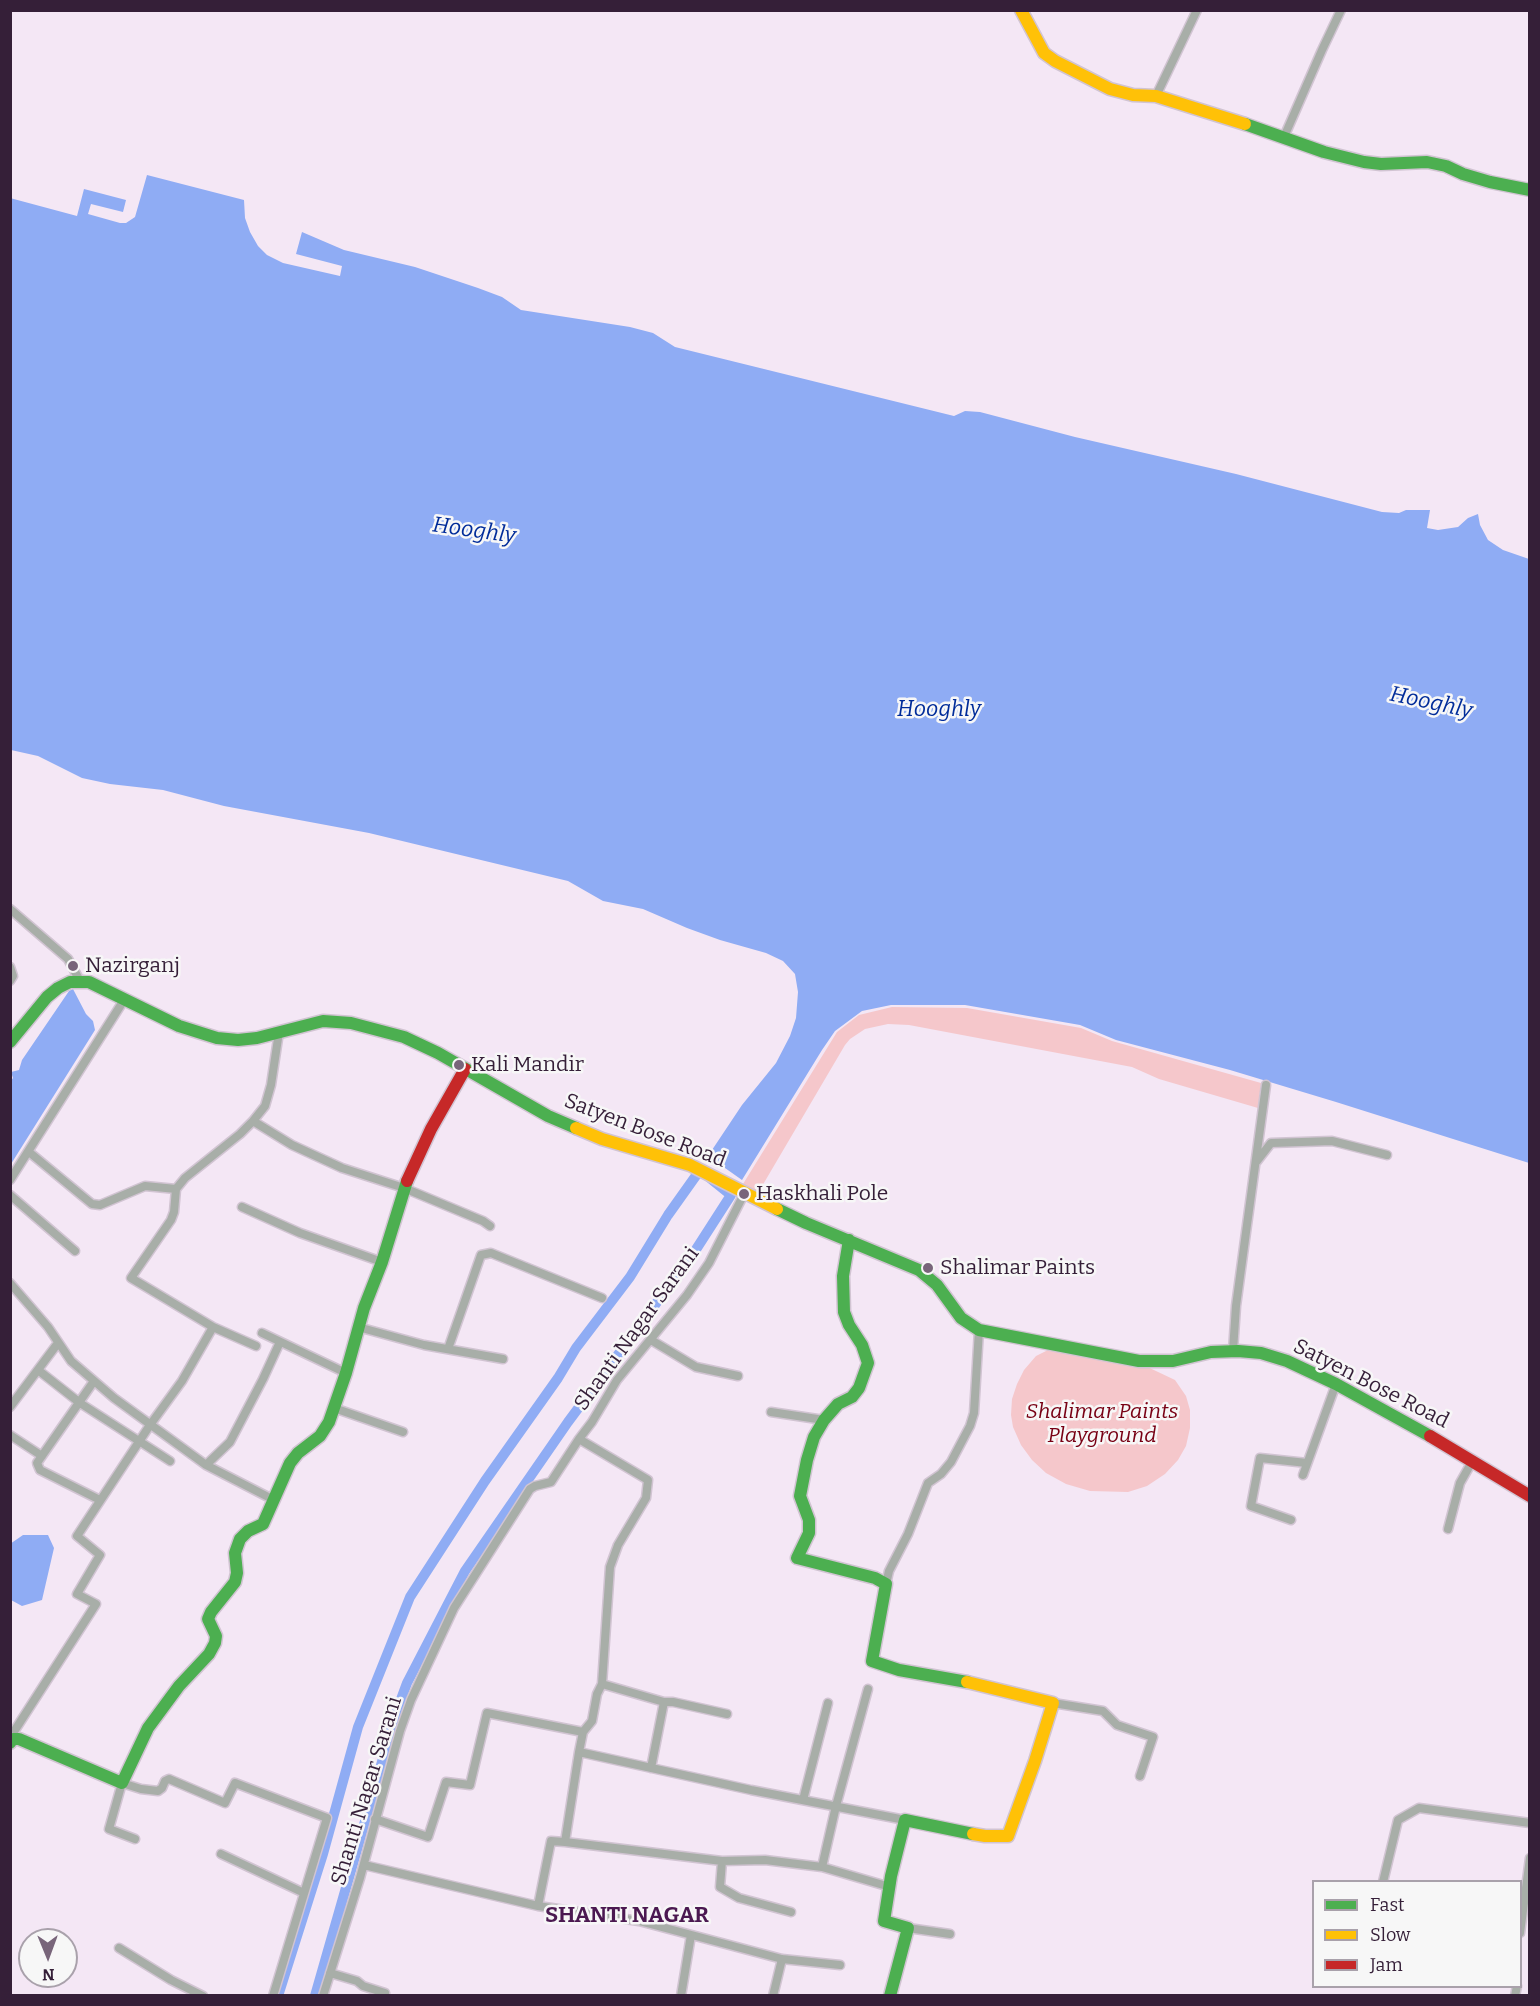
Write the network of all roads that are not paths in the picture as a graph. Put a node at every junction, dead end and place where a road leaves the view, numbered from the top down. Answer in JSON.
{"nodes":[{"id":1,"x":1021,"y":10,"type":"edge"},
{"id":2,"x":1197,"y":10,"type":"edge"},
{"id":3,"x":1341,"y":10,"type":"edge"},
{"id":4,"x":1156,"y":96,"type":"junction"},
{"id":5,"x":1284,"y":137,"type":"junction"},
{"id":6,"x":1530,"y":190,"type":"edge"},
{"id":7,"x":10,"y":909,"type":"edge"},
{"id":8,"x":10,"y":967,"type":"edge"},
{"id":9,"x":10,"y":981,"type":"edge"},
{"id":10,"x":80,"y":981,"type":"junction"},
{"id":11,"x":124,"y":1000,"type":"junction"},
{"id":12,"x":15,"y":1028,"type":"edge"},
{"id":13,"x":279,"y":1032,"type":"junction"},
{"id":14,"x":10,"y":1042,"type":"edge"},
{"id":15,"x":465,"y":1069,"type":"junction"},
{"id":16,"x":1266,"y":1085,"type":"dead end"},
{"id":17,"x":253,"y":1121,"type":"junction"},
{"id":18,"x":29,"y":1152,"type":"junction"},
{"id":19,"x":1387,"y":1155,"type":"dead end"},
{"id":20,"x":1255,"y":1163,"type":"junction"},
{"id":21,"x":10,"y":1180,"type":"edge"},
{"id":22,"x":404,"y":1188,"type":"junction"},
{"id":23,"x":176,"y":1189,"type":"junction"},
{"id":24,"x":741,"y":1191,"type":"junction"},
{"id":25,"x":10,"y":1195,"type":"edge"},
{"id":26,"x":242,"y":1207,"type":"dead end"},
{"id":27,"x":490,"y":1226,"type":"dead end"},
{"id":28,"x":849,"y":1240,"type":"junction"},
{"id":29,"x":75,"y":1251,"type":"dead end"},
{"id":30,"x":382,"y":1262,"type":"junction"},
{"id":31,"x":10,"y":1283,"type":"edge"},
{"id":32,"x":602,"y":1298,"type":"dead end"},
{"id":33,"x":213,"y":1327,"type":"junction"},
{"id":34,"x":358,"y":1327,"type":"junction"},
{"id":35,"x":979,"y":1330,"type":"junction"},
{"id":36,"x":262,"y":1333,"type":"dead end"},
{"id":37,"x":651,"y":1340,"type":"junction"},
{"id":38,"x":280,"y":1342,"type":"junction"},
{"id":39,"x":58,"y":1343,"type":"junction"},
{"id":40,"x":256,"y":1346,"type":"dead end"},
{"id":41,"x":448,"y":1349,"type":"junction"},
{"id":42,"x":1233,"y":1351,"type":"junction"},
{"id":43,"x":503,"y":1359,"type":"dead end"},
{"id":44,"x":38,"y":1370,"type":"junction"},
{"id":45,"x":346,"y":1373,"type":"junction"},
{"id":46,"x":738,"y":1376,"type":"dead end"},
{"id":47,"x":94,"y":1381,"type":"junction"},
{"id":48,"x":1336,"y":1384,"type":"junction"},
{"id":49,"x":80,"y":1402,"type":"junction"},
{"id":50,"x":10,"y":1407,"type":"edge"},
{"id":51,"x":334,"y":1408,"type":"junction"},
{"id":52,"x":771,"y":1412,"type":"dead end"},
{"id":53,"x":824,"y":1420,"type":"junction"},
{"id":54,"x":150,"y":1425,"type":"junction"},
{"id":55,"x":403,"y":1432,"type":"dead end"},
{"id":56,"x":10,"y":1435,"type":"edge"},
{"id":57,"x":579,"y":1438,"type":"junction"},
{"id":58,"x":140,"y":1441,"type":"junction"},
{"id":59,"x":42,"y":1456,"type":"junction"},
{"id":60,"x":1473,"y":1460,"type":"junction"},
{"id":61,"x":170,"y":1461,"type":"dead end"},
{"id":62,"x":1307,"y":1463,"type":"junction"},
{"id":63,"x":206,"y":1465,"type":"junction"},
{"id":64,"x":1303,"y":1475,"type":"dead end"},
{"id":65,"x":1530,"y":1496,"type":"edge"},
{"id":66,"x":100,"y":1500,"type":"junction"},
{"id":67,"x":274,"y":1500,"type":"junction"},
{"id":68,"x":1291,"y":1520,"type":"dead end"},
{"id":69,"x":1448,"y":1529,"type":"dead end"},
{"id":70,"x":886,"y":1584,"type":"junction"},
{"id":71,"x":602,"y":1684,"type":"junction"},
{"id":72,"x":868,"y":1689,"type":"dead end"},
{"id":73,"x":664,"y":1702,"type":"junction"},
{"id":74,"x":1053,"y":1702,"type":"junction"},
{"id":75,"x":828,"y":1704,"type":"dead end"},
{"id":76,"x":727,"y":1714,"type":"dead end"},
{"id":77,"x":583,"y":1732,"type":"junction"},
{"id":78,"x":13,"y":1734,"type":"edge"},
{"id":79,"x":579,"y":1752,"type":"junction"},
{"id":80,"x":651,"y":1768,"type":"junction"},
{"id":81,"x":1140,"y":1776,"type":"dead end"},
{"id":82,"x":122,"y":1783,"type":"junction"},
{"id":83,"x":803,"y":1800,"type":"junction"},
{"id":84,"x":836,"y":1806,"type":"junction"},
{"id":85,"x":375,"y":1819,"type":"junction"},
{"id":86,"x":905,"y":1820,"type":"junction"},
{"id":87,"x":1530,"y":1823,"type":"edge"},
{"id":88,"x":135,"y":1839,"type":"dead end"},
{"id":89,"x":565,"y":1842,"type":"junction"},
{"id":90,"x":221,"y":1854,"type":"dead end"},
{"id":91,"x":1530,"y":1858,"type":"edge"},
{"id":92,"x":722,"y":1861,"type":"junction"},
{"id":93,"x":364,"y":1865,"type":"junction"},
{"id":94,"x":822,"y":1867,"type":"junction"},
{"id":95,"x":1383,"y":1880,"type":"edge"},
{"id":96,"x":890,"y":1887,"type":"junction"},
{"id":97,"x":304,"y":1893,"type":"junction"},
{"id":98,"x":538,"y":1906,"type":"junction"},
{"id":99,"x":791,"y":1912,"type":"dead end"},
{"id":100,"x":1522,"y":1925,"type":"edge"},
{"id":101,"x":908,"y":1928,"type":"junction"},
{"id":102,"x":950,"y":1934,"type":"dead end"},
{"id":103,"x":691,"y":1935,"type":"junction"},
{"id":104,"x":119,"y":1948,"type":"dead end"},
{"id":105,"x":782,"y":1959,"type":"junction"},
{"id":106,"x":840,"y":1965,"type":"dead end"},
{"id":107,"x":330,"y":1973,"type":"junction"},
{"id":108,"x":385,"y":1993,"type":"dead end"},
{"id":109,"x":203,"y":1995,"type":"edge"},
{"id":110,"x":273,"y":1995,"type":"edge"},
{"id":111,"x":323,"y":1995,"type":"edge"},
{"id":112,"x":681,"y":1995,"type":"edge"},
{"id":113,"x":773,"y":1995,"type":"edge"},
{"id":114,"x":890,"y":1995,"type":"edge"}],
"edges":[{"from":1,"to":4,"type":"street"},
{"from":2,"to":4,"type":"street"},
{"from":3,"to":5,"type":"street"},
{"from":4,"to":5,"type":"street"},
{"from":5,"to":6,"type":"street"},
{"from":7,"to":10,"type":"street"},
{"from":8,"to":9,"type":"street"},
{"from":10,"to":11,"type":"street","name":"Satyen Bose Road"},
{"from":10,"to":12,"type":"street"},
{"from":11,"to":13,"type":"street","name":"Satyen Bose Road"},
{"from":11,"to":18,"type":"street"},
{"from":12,"to":14,"type":"street"},
{"from":13,"to":15,"type":"street","name":"Satyen Bose Road"},
{"from":13,"to":17,"type":"street"},
{"from":15,"to":22,"type":"street"},
{"from":15,"to":24,"type":"street","name":"Satyen Bose Road"},
{"from":16,"to":20,"type":"street"},
{"from":17,"to":22,"type":"street"},
{"from":17,"to":23,"type":"street"},
{"from":18,"to":21,"type":"street"},
{"from":18,"to":23,"type":"street"},
{"from":19,"to":20,"type":"street"},
{"from":20,"to":42,"type":"street"},
{"from":22,"to":27,"type":"street"},
{"from":22,"to":30,"type":"street"},
{"from":23,"to":33,"type":"street"},
{"from":24,"to":28,"type":"street","name":"Satyen Bose Road"},
{"from":24,"to":37,"type":"street","name":"Shanti Nagar Sarani"},
{"from":25,"to":29,"type":"street"},
{"from":26,"to":30,"type":"street"},
{"from":28,"to":35,"type":"street","name":"Satyen Bose Road"},
{"from":28,"to":53,"type":"street"},
{"from":30,"to":34,"type":"street"},
{"from":31,"to":39,"type":"street"},
{"from":32,"to":41,"type":"street"},
{"from":33,"to":40,"type":"street"},
{"from":33,"to":54,"type":"street"},
{"from":34,"to":41,"type":"street"},
{"from":34,"to":45,"type":"street"},
{"from":35,"to":42,"type":"street","name":"Satyen Bose Road"},
{"from":35,"to":70,"type":"street"},
{"from":36,"to":38,"type":"street"},
{"from":37,"to":46,"type":"street"},
{"from":37,"to":57,"type":"street","name":"Shanti Nagar Sarani"},
{"from":38,"to":45,"type":"street"},
{"from":38,"to":63,"type":"street"},
{"from":39,"to":44,"type":"street"},
{"from":39,"to":47,"type":"street"},
{"from":41,"to":43,"type":"street"},
{"from":42,"to":48,"type":"street","name":"Satyen Bose Road"},
{"from":44,"to":49,"type":"street"},
{"from":44,"to":50,"type":"street"},
{"from":45,"to":51,"type":"street"},
{"from":47,"to":49,"type":"street"},
{"from":47,"to":54,"type":"street"},
{"from":48,"to":60,"type":"street","name":"Satyen Bose Road"},
{"from":48,"to":62,"type":"street"},
{"from":49,"to":58,"type":"street"},
{"from":49,"to":59,"type":"street"},
{"from":51,"to":55,"type":"street"},
{"from":51,"to":67,"type":"street"},
{"from":52,"to":53,"type":"street"},
{"from":53,"to":70,"type":"street"},
{"from":54,"to":58,"type":"street"},
{"from":54,"to":63,"type":"street"},
{"from":56,"to":59,"type":"street"},
{"from":57,"to":71,"type":"street"},
{"from":57,"to":85,"type":"street","name":"Shanti Nagar Sarani"},
{"from":58,"to":61,"type":"street"},
{"from":58,"to":66,"type":"street"},
{"from":59,"to":66,"type":"street"},
{"from":60,"to":65,"type":"street","name":"Satyen Bose Road"},
{"from":60,"to":69,"type":"street"},
{"from":62,"to":64,"type":"street"},
{"from":62,"to":68,"type":"street"},
{"from":63,"to":67,"type":"street"},
{"from":66,"to":78,"type":"street"},
{"from":67,"to":82,"type":"street"},
{"from":70,"to":74,"type":"street"},
{"from":71,"to":73,"type":"street"},
{"from":71,"to":77,"type":"street"},
{"from":72,"to":84,"type":"street"},
{"from":73,"to":76,"type":"street"},
{"from":73,"to":80,"type":"street"},
{"from":74,"to":81,"type":"street"},
{"from":74,"to":86,"type":"street"},
{"from":75,"to":83,"type":"street"},
{"from":77,"to":79,"type":"street"},
{"from":77,"to":85,"type":"street"},
{"from":78,"to":82,"type":"street"},
{"from":79,"to":80,"type":"street"},
{"from":79,"to":89,"type":"street"},
{"from":80,"to":83,"type":"street"},
{"from":82,"to":88,"type":"street"},
{"from":82,"to":97,"type":"street"},
{"from":83,"to":84,"type":"street"},
{"from":84,"to":86,"type":"street"},
{"from":84,"to":94,"type":"street"},
{"from":85,"to":93,"type":"street","name":"Shanti Nagar Sarani"},
{"from":86,"to":96,"type":"street"},
{"from":87,"to":95,"type":"street"},
{"from":89,"to":92,"type":"street"},
{"from":89,"to":98,"type":"street"},
{"from":90,"to":97,"type":"street"},
{"from":91,"to":100,"type":"street"},
{"from":92,"to":94,"type":"street"},
{"from":92,"to":99,"type":"street"},
{"from":93,"to":98,"type":"street"},
{"from":93,"to":107,"type":"street","name":"Shanti Nagar Sarani"},
{"from":94,"to":96,"type":"street"},
{"from":96,"to":101,"type":"street"},
{"from":97,"to":110,"type":"street"},
{"from":98,"to":103,"type":"street"},
{"from":101,"to":102,"type":"street"},
{"from":101,"to":114,"type":"street"},
{"from":103,"to":105,"type":"street"},
{"from":103,"to":112,"type":"street"},
{"from":104,"to":109,"type":"street"},
{"from":105,"to":106,"type":"street"},
{"from":105,"to":113,"type":"street"},
{"from":107,"to":108,"type":"street"},
{"from":107,"to":111,"type":"street","name":"Shanti Nagar Sarani"}]}
